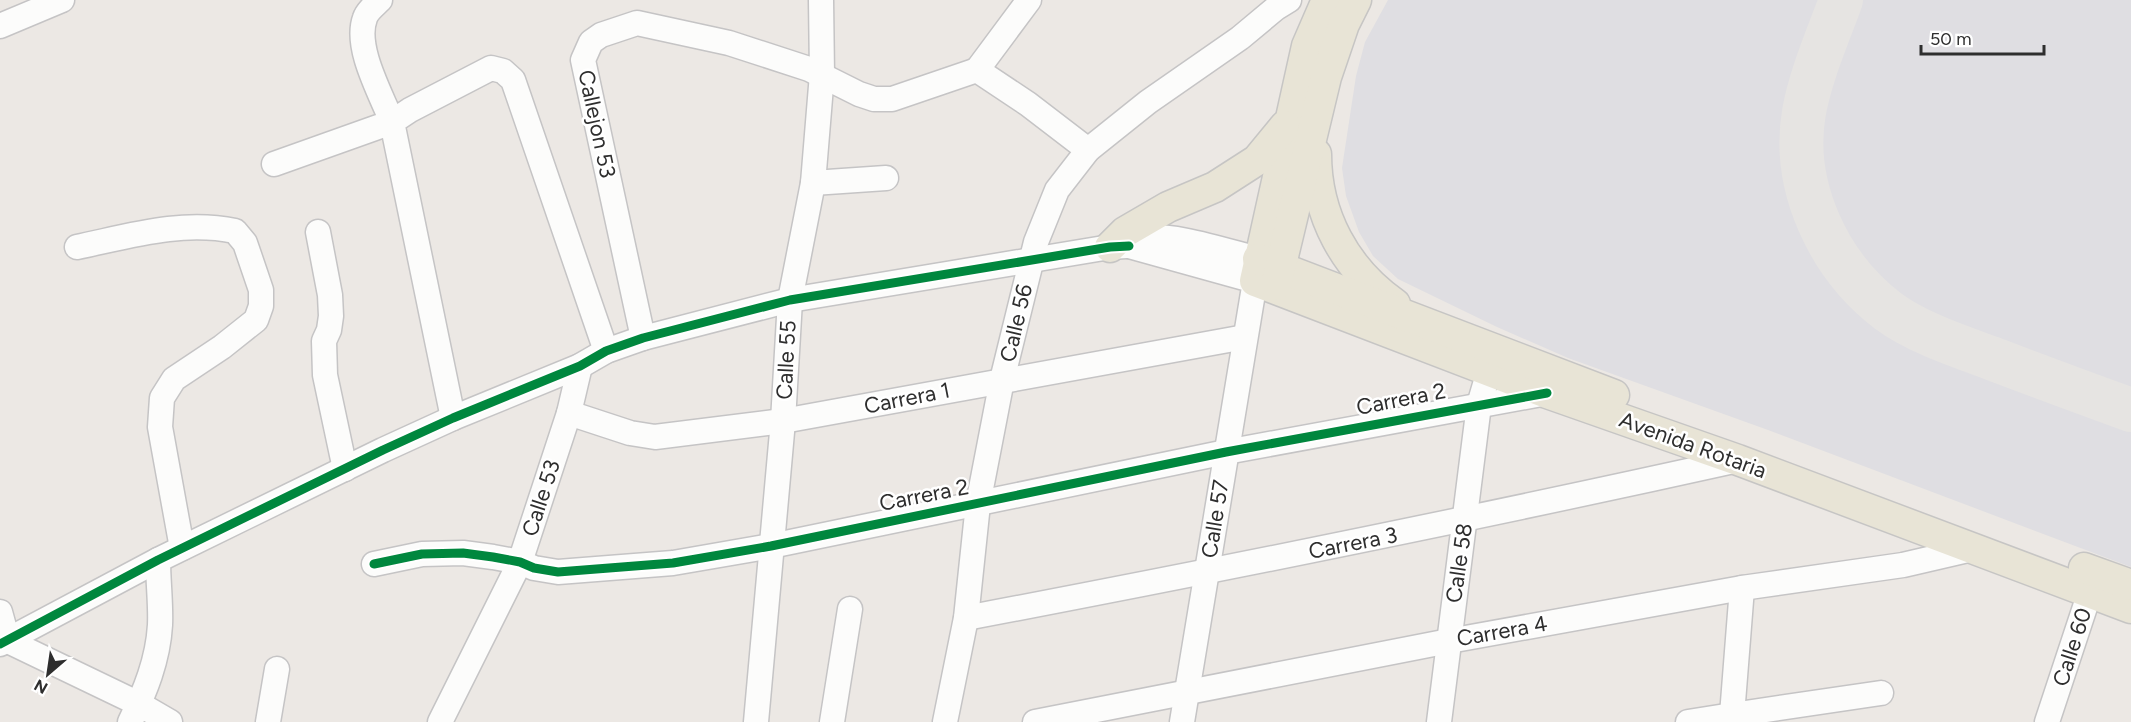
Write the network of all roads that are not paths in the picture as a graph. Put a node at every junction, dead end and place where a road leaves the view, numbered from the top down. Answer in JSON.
{"nodes":[{"id":1,"x":62,"y":0,"type":"edge"},
{"id":2,"x":380,"y":0,"type":"edge"},
{"id":3,"x":821,"y":0,"type":"edge"},
{"id":4,"x":1029,"y":0,"type":"edge"},
{"id":5,"x":1289,"y":0,"type":"edge"},
{"id":6,"x":1327,"y":0,"type":"edge"},
{"id":7,"x":1356,"y":0,"type":"edge"},
{"id":8,"x":0,"y":26,"type":"edge"},
{"id":9,"x":977,"y":70,"type":"junction"},
{"id":10,"x":822,"y":74,"type":"junction"},
{"id":11,"x":1304,"y":117,"type":"junction"},
{"id":12,"x":392,"y":122,"type":"junction"},
{"id":13,"x":1088,"y":150,"type":"junction"},
{"id":14,"x":274,"y":164,"type":"dead end"},
{"id":15,"x":886,"y":178,"type":"dead end"},
{"id":16,"x":813,"y":183,"type":"junction"},
{"id":17,"x":318,"y":232,"type":"dead end"},
{"id":18,"x":1119,"y":246,"type":"junction"},
{"id":19,"x":77,"y":247,"type":"dead end"},
{"id":20,"x":1030,"y":261,"type":"junction"},
{"id":21,"x":1267,"y":274,"type":"junction"},
{"id":22,"x":790,"y":300,"type":"junction"},
{"id":23,"x":1428,"y":325,"type":"junction"},
{"id":24,"x":1245,"y":337,"type":"junction"},
{"id":25,"x":644,"y":338,"type":"junction"},
{"id":26,"x":606,"y":351,"type":"junction"},
{"id":27,"x":1492,"y":361,"type":"junction"},
{"id":28,"x":580,"y":366,"type":"junction"},
{"id":29,"x":1002,"y":380,"type":"junction"},
{"id":30,"x":1547,"y":393,"type":"junction"},
{"id":31,"x":1479,"y":405,"type":"junction"},
{"id":32,"x":569,"y":413,"type":"junction"},
{"id":33,"x":453,"y":418,"type":"junction"},
{"id":34,"x":783,"y":421,"type":"junction"},
{"id":35,"x":1226,"y":452,"type":"junction"},
{"id":36,"x":1738,"y":460,"type":"junction"},
{"id":37,"x":345,"y":469,"type":"junction"},
{"id":38,"x":978,"y":504,"type":"junction"},
{"id":39,"x":1466,"y":520,"type":"junction"},
{"id":40,"x":771,"y":546,"type":"junction"},
{"id":41,"x":182,"y":548,"type":"junction"},
{"id":42,"x":1972,"y":549,"type":"junction"},
{"id":43,"x":158,"y":560,"type":"junction"},
{"id":44,"x":520,"y":562,"type":"junction"},
{"id":45,"x":374,"y":564,"type":"dead end"},
{"id":46,"x":1206,"y":572,"type":"junction"},
{"id":47,"x":2095,"y":583,"type":"junction"},
{"id":48,"x":2131,"y":585,"type":"edge"},
{"id":49,"x":1742,"y":588,"type":"junction"},
{"id":50,"x":2131,"y":608,"type":"edge"},
{"id":51,"x":849,"y":609,"type":"dead end"},
{"id":52,"x":0,"y":612,"type":"edge"},
{"id":53,"x":966,"y":618,"type":"junction"},
{"id":54,"x":1449,"y":641,"type":"junction"},
{"id":55,"x":4,"y":642,"type":"edge"},
{"id":56,"x":277,"y":669,"type":"dead end"},
{"id":57,"x":1186,"y":692,"type":"junction"},
{"id":58,"x":1881,"y":693,"type":"dead end"},
{"id":59,"x":135,"y":713,"type":"edge"},
{"id":60,"x":1731,"y":718,"type":"edge"},
{"id":61,"x":170,"y":722,"type":"edge"},
{"id":62,"x":268,"y":722,"type":"edge"},
{"id":63,"x":440,"y":722,"type":"edge"},
{"id":64,"x":756,"y":722,"type":"edge"},
{"id":65,"x":832,"y":722,"type":"edge"},
{"id":66,"x":945,"y":722,"type":"edge"},
{"id":67,"x":1035,"y":722,"type":"edge"},
{"id":68,"x":1182,"y":722,"type":"edge"},
{"id":69,"x":1439,"y":722,"type":"edge"},
{"id":70,"x":1688,"y":722,"type":"edge"},
{"id":71,"x":2047,"y":722,"type":"edge"}],
"edges":[{"from":1,"to":8,"type":"street"},
{"from":2,"to":12,"type":"street"},
{"from":3,"to":10,"type":"street","name":"Calle 55"},
{"from":4,"to":9,"type":"street"},
{"from":5,"to":13,"type":"street","name":"Calle 56"},
{"from":6,"to":11,"type":"main road"},
{"from":7,"to":11,"type":"main road"},
{"from":9,"to":10,"type":"street","name":"Callejon 53"},
{"from":9,"to":13,"type":"street"},
{"from":10,"to":16,"type":"street","name":"Calle 55"},
{"from":10,"to":25,"type":"street","name":"Callejon 53"},
{"from":11,"to":18,"type":"main road"},
{"from":11,"to":21,"type":"main road"},
{"from":11,"to":23,"type":"main road"},
{"from":12,"to":14,"type":"street"},
{"from":12,"to":26,"type":"street"},
{"from":12,"to":33,"type":"street"},
{"from":13,"to":20,"type":"street","name":"Calle 56"},
{"from":15,"to":16,"type":"street"},
{"from":16,"to":22,"type":"street","name":"Calle 55"},
{"from":17,"to":37,"type":"street"},
{"from":18,"to":20,"type":"street"},
{"from":18,"to":21,"type":"street"},
{"from":19,"to":41,"type":"street"},
{"from":20,"to":22,"type":"street"},
{"from":20,"to":29,"type":"street","name":"Calle 56"},
{"from":21,"to":23,"type":"main road","name":"Avenida Rotaria"},
{"from":21,"to":24,"type":"street","name":"Calle 57"},
{"from":21,"to":27,"type":"main road","name":"Avenida Rotaria"},
{"from":22,"to":25,"type":"street"},
{"from":22,"to":34,"type":"street","name":"Calle 55"},
{"from":23,"to":27,"type":"main road","name":"Avenida Rotaria"},
{"from":24,"to":29,"type":"street","name":"Carrera 1"},
{"from":24,"to":35,"type":"street","name":"Calle 57"},
{"from":25,"to":26,"type":"street"},
{"from":26,"to":28,"type":"street"},
{"from":27,"to":30,"type":"main road","name":"Avenida Rotaria"},
{"from":27,"to":31,"type":"street","name":"Calle 58"},
{"from":27,"to":47,"type":"main road","name":"Avenida Rotaria"},
{"from":28,"to":32,"type":"street","name":"Calle 53"},
{"from":28,"to":33,"type":"street"},
{"from":29,"to":34,"type":"street","name":"Carrera 1"},
{"from":29,"to":38,"type":"street","name":"Calle 56"},
{"from":30,"to":31,"type":"street","name":"Carrera 2"},
{"from":30,"to":36,"type":"main road","name":"Avenida Rotaria"},
{"from":31,"to":35,"type":"street","name":"Carrera 2"},
{"from":31,"to":39,"type":"street","name":"Calle 58"},
{"from":32,"to":34,"type":"street","name":"Carrera 1"},
{"from":32,"to":44,"type":"street","name":"Calle 53"},
{"from":33,"to":37,"type":"street"},
{"from":34,"to":40,"type":"street","name":"Calle 55"},
{"from":35,"to":38,"type":"street","name":"Carrera 2"},
{"from":35,"to":46,"type":"street","name":"Calle 57"},
{"from":36,"to":39,"type":"street","name":"Carrera 3"},
{"from":36,"to":42,"type":"main road","name":"Avenida Rotaria"},
{"from":37,"to":41,"type":"street"},
{"from":38,"to":40,"type":"street","name":"Carrera 2"},
{"from":38,"to":53,"type":"street","name":"Calle 56"},
{"from":39,"to":46,"type":"street","name":"Carrera 3"},
{"from":39,"to":54,"type":"street","name":"Calle 58"},
{"from":40,"to":44,"type":"street","name":"Carrera 2"},
{"from":40,"to":64,"type":"street","name":"Calle 55"},
{"from":41,"to":43,"type":"street"},
{"from":42,"to":47,"type":"main road","name":"Avenida Rotaria"},
{"from":42,"to":49,"type":"street","name":"Carrera 4"},
{"from":43,"to":55,"type":"street"},
{"from":43,"to":59,"type":"street"},
{"from":44,"to":45,"type":"street","name":"Carrera 2"},
{"from":44,"to":63,"type":"street","name":"Calle 53"},
{"from":46,"to":53,"type":"street","name":"Carrera 3"},
{"from":46,"to":57,"type":"street","name":"Calle 57"},
{"from":47,"to":48,"type":"main road","name":"Avenida Rotaria"},
{"from":47,"to":50,"type":"main road","name":"Avenida Rotaria"},
{"from":47,"to":71,"type":"street","name":"Calle 60"},
{"from":49,"to":54,"type":"street","name":"Carrera 4"},
{"from":49,"to":60,"type":"street"},
{"from":51,"to":65,"type":"street"},
{"from":52,"to":55,"type":"street"},
{"from":53,"to":66,"type":"street","name":"Calle 56"},
{"from":54,"to":57,"type":"street","name":"Carrera 4"},
{"from":54,"to":69,"type":"street","name":"Calle 58"},
{"from":55,"to":59,"type":"street"},
{"from":56,"to":62,"type":"street"},
{"from":57,"to":67,"type":"street","name":"Carrera 4"},
{"from":57,"to":68,"type":"street","name":"Calle 57"},
{"from":58,"to":60,"type":"street"},
{"from":59,"to":61,"type":"street"},
{"from":60,"to":70,"type":"street"}]}
